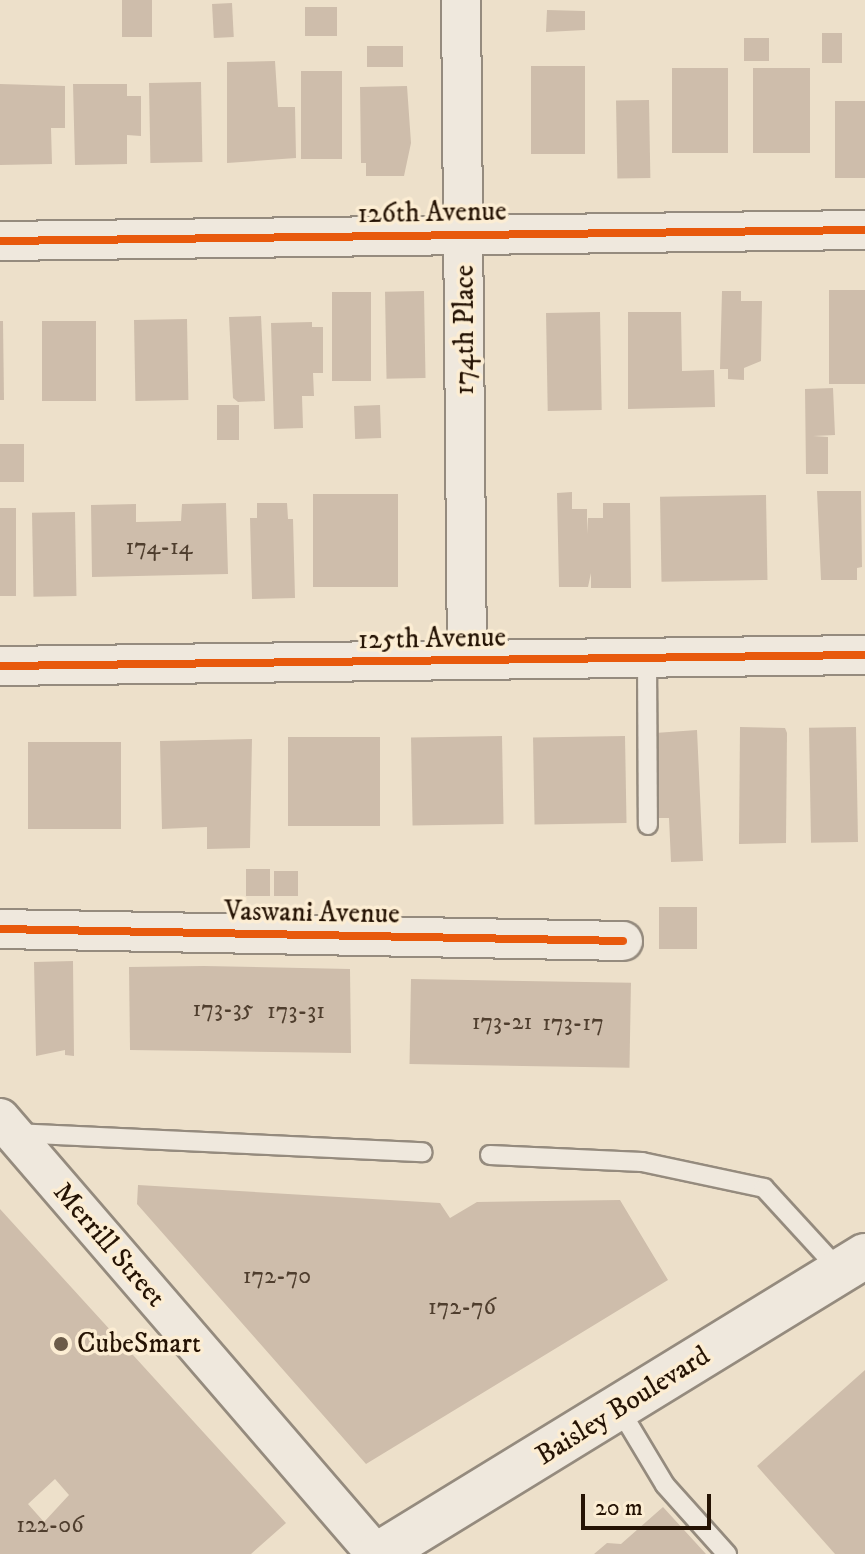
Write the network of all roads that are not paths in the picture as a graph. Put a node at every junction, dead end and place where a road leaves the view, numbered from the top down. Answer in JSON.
{"nodes":[{"id":1,"x":461,"y":0,"type":"edge"},
{"id":2,"x":865,"y":230,"type":"edge"},
{"id":3,"x":464,"y":235,"type":"junction"},
{"id":4,"x":0,"y":241,"type":"edge"},
{"id":5,"x":865,"y":655,"type":"edge"},
{"id":6,"x":647,"y":658,"type":"junction"},
{"id":7,"x":467,"y":660,"type":"junction"},
{"id":8,"x":0,"y":666,"type":"edge"},
{"id":9,"x":648,"y":825,"type":"dead end"},
{"id":10,"x":0,"y":929,"type":"edge"},
{"id":11,"x":623,"y":941,"type":"dead end"},
{"id":12,"x":6,"y":1126,"type":"edge"},
{"id":13,"x":423,"y":1152,"type":"dead end"},
{"id":14,"x":490,"y":1155,"type":"dead end"},
{"id":15,"x":853,"y":1264,"type":"edge"},
{"id":16,"x":620,"y":1410,"type":"junction"},
{"id":17,"x":377,"y":1554,"type":"edge"},
{"id":18,"x":727,"y":1554,"type":"edge"}],
"edges":[{"from":1,"to":3,"type":"street","name":"174th Place"},
{"from":2,"to":3,"type":"street","name":"126th Avenue"},
{"from":3,"to":4,"type":"street","name":"126th Avenue"},
{"from":3,"to":7,"type":"street","name":"174th Place"},
{"from":5,"to":6,"type":"street","name":"125th Avenue"},
{"from":6,"to":7,"type":"street","name":"125th Avenue"},
{"from":6,"to":9,"type":"lane"},
{"from":7,"to":8,"type":"street","name":"125th Avenue"},
{"from":10,"to":11,"type":"street","name":"Vaswani Avenue"},
{"from":12,"to":13,"type":"lane"},
{"from":12,"to":17,"type":"street","name":"Merrill Street"},
{"from":14,"to":15,"type":"lane"},
{"from":15,"to":16,"type":"main road","name":"Baisley Boulevard"},
{"from":16,"to":17,"type":"main road","name":"Baisley Boulevard"},
{"from":16,"to":18,"type":"lane"}]}
